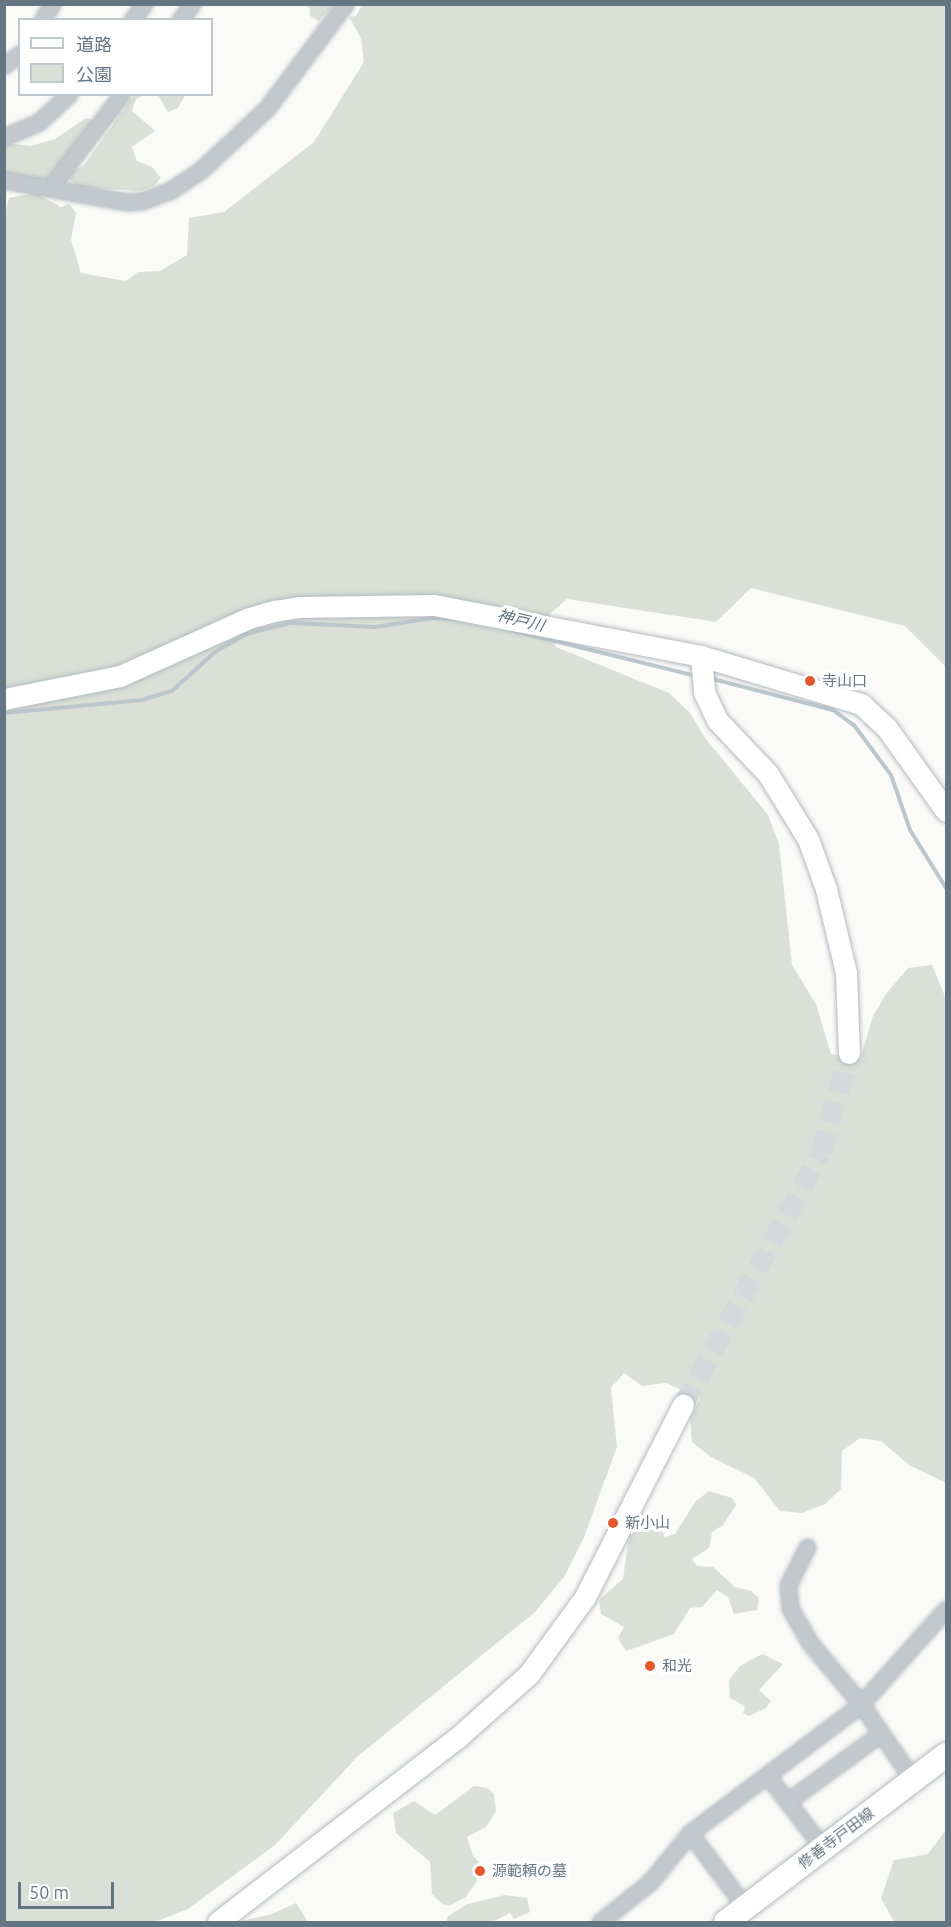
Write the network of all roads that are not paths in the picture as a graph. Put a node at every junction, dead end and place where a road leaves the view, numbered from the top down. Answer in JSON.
{"nodes":[{"id":1,"x":52,"y":4,"type":"edge"},
{"id":2,"x":144,"y":4,"type":"edge"},
{"id":3,"x":192,"y":4,"type":"edge"},
{"id":4,"x":345,"y":4,"type":"edge"},
{"id":5,"x":43,"y":18,"type":"edge"},
{"id":6,"x":134,"y":18,"type":"edge"},
{"id":7,"x":182,"y":18,"type":"edge"},
{"id":8,"x":18,"y":55,"type":"edge"},
{"id":9,"x":4,"y":64,"type":"edge"},
{"id":10,"x":67,"y":96,"type":"edge"},
{"id":11,"x":120,"y":96,"type":"edge"},
{"id":12,"x":4,"y":137,"type":"edge"},
{"id":13,"x":4,"y":180,"type":"edge"},
{"id":14,"x":51,"y":186,"type":"junction"},
{"id":15,"x":701,"y":656,"type":"junction"},
{"id":16,"x":4,"y":699,"type":"edge"},
{"id":17,"x":946,"y":811,"type":"edge"},
{"id":18,"x":849,"y":1053,"type":"tunnel mouth"},
{"id":19,"x":683,"y":1405,"type":"tunnel mouth"},
{"id":20,"x":807,"y":1547,"type":"dead end"},
{"id":21,"x":946,"y":1610,"type":"edge"},
{"id":22,"x":861,"y":1704,"type":"junction"},
{"id":23,"x":880,"y":1734,"type":"junction"},
{"id":24,"x":946,"y":1755,"type":"edge"},
{"id":25,"x":767,"y":1775,"type":"junction"},
{"id":26,"x":913,"y":1780,"type":"junction"},
{"id":27,"x":788,"y":1801,"type":"junction"},
{"id":28,"x":690,"y":1833,"type":"junction"},
{"id":29,"x":823,"y":1848,"type":"junction"},
{"id":30,"x":745,"y":1907,"type":"junction"},
{"id":31,"x":218,"y":1923,"type":"edge"},
{"id":32,"x":600,"y":1923,"type":"edge"},
{"id":33,"x":726,"y":1923,"type":"edge"}],
"edges":[{"from":1,"to":5,"type":"street"},
{"from":2,"to":6,"type":"street"},
{"from":3,"to":7,"type":"street"},
{"from":4,"to":14,"type":"street"},
{"from":8,"to":9,"type":"street"},
{"from":10,"to":12,"type":"street"},
{"from":11,"to":14,"type":"street"},
{"from":13,"to":14,"type":"street"},
{"from":15,"to":16,"type":"street"},
{"from":15,"to":17,"type":"street"},
{"from":15,"to":18,"type":"street"},
{"from":19,"to":31,"type":"street"},
{"from":20,"to":22,"type":"street"},
{"from":21,"to":22,"type":"street"},
{"from":22,"to":23,"type":"street"},
{"from":22,"to":25,"type":"street"},
{"from":23,"to":26,"type":"street"},
{"from":23,"to":27,"type":"street"},
{"from":24,"to":26,"type":"main road","name":"修善寺戸田線"},
{"from":25,"to":27,"type":"street"},
{"from":25,"to":28,"type":"street"},
{"from":26,"to":29,"type":"main road","name":"修善寺戸田線"},
{"from":27,"to":29,"type":"street"},
{"from":28,"to":30,"type":"street"},
{"from":28,"to":32,"type":"street"},
{"from":29,"to":30,"type":"main road","name":"修善寺戸田線"},
{"from":30,"to":33,"type":"main road","name":"修善寺戸田線"}]}
